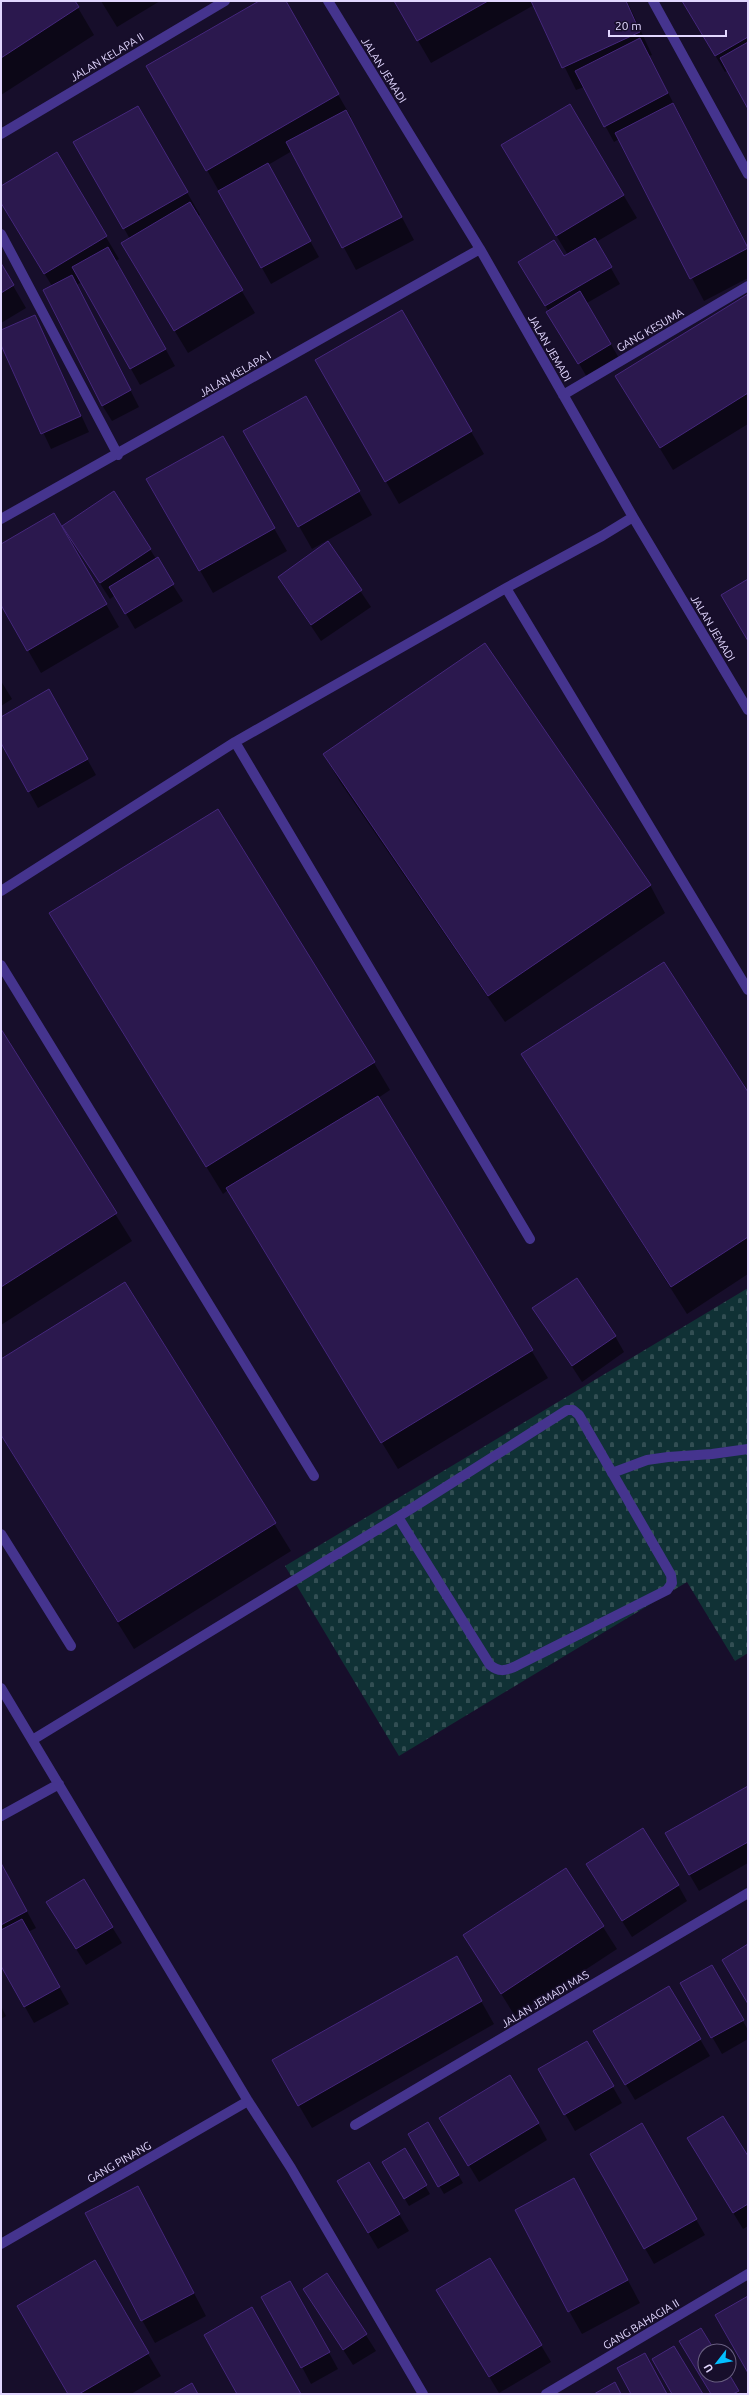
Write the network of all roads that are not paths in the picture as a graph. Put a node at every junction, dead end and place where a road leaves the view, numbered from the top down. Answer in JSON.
{"nodes":[{"id":1,"x":225,"y":1,"type":"edge"},
{"id":2,"x":328,"y":1,"type":"edge"},
{"id":3,"x":653,"y":1,"type":"edge"},
{"id":4,"x":1,"y":134,"type":"edge"},
{"id":5,"x":748,"y":174,"type":"edge"},
{"id":6,"x":1,"y":234,"type":"edge"},
{"id":7,"x":480,"y":249,"type":"junction"},
{"id":8,"x":748,"y":286,"type":"edge"},
{"id":9,"x":563,"y":395,"type":"junction"},
{"id":10,"x":118,"y":455,"type":"junction"},
{"id":11,"x":633,"y":517,"type":"junction"},
{"id":12,"x":1,"y":519,"type":"edge"},
{"id":13,"x":506,"y":588,"type":"junction"},
{"id":14,"x":748,"y":710,"type":"edge"},
{"id":15,"x":235,"y":742,"type":"junction"},
{"id":16,"x":1,"y":891,"type":"edge"},
{"id":17,"x":1,"y":965,"type":"edge"},
{"id":18,"x":748,"y":990,"type":"edge"},
{"id":19,"x":530,"y":1239,"type":"dead end"},
{"id":20,"x":748,"y":1449,"type":"edge"},
{"id":21,"x":612,"y":1473,"type":"junction"},
{"id":22,"x":314,"y":1476,"type":"dead end"},
{"id":23,"x":398,"y":1517,"type":"junction"},
{"id":24,"x":1,"y":1534,"type":"edge"},
{"id":25,"x":71,"y":1646,"type":"dead end"},
{"id":26,"x":1,"y":1688,"type":"edge"},
{"id":27,"x":34,"y":1739,"type":"junction"},
{"id":28,"x":59,"y":1784,"type":"junction"},
{"id":29,"x":1,"y":1816,"type":"edge"},
{"id":30,"x":748,"y":1893,"type":"edge"},
{"id":31,"x":248,"y":2101,"type":"junction"},
{"id":32,"x":355,"y":2125,"type":"dead end"},
{"id":33,"x":1,"y":2244,"type":"edge"},
{"id":34,"x":748,"y":2274,"type":"edge"},
{"id":35,"x":424,"y":2394,"type":"edge"},
{"id":36,"x":546,"y":2394,"type":"edge"}],
"edges":[{"from":1,"to":4,"type":"street","name":"JALAN KELAPA II"},
{"from":2,"to":7,"type":"street","name":"JALAN JEMADI"},
{"from":3,"to":5,"type":"street"},
{"from":6,"to":10,"type":"street"},
{"from":7,"to":9,"type":"street","name":"JALAN JEMADI"},
{"from":7,"to":10,"type":"street","name":"JALAN KELAPA I"},
{"from":8,"to":9,"type":"street","name":"GANG KESUMA"},
{"from":9,"to":11,"type":"street","name":"JALAN JEMADI"},
{"from":10,"to":12,"type":"street","name":"JALAN KELAPA I"},
{"from":11,"to":13,"type":"street"},
{"from":11,"to":14,"type":"street","name":"JALAN JEMADI"},
{"from":13,"to":15,"type":"street"},
{"from":13,"to":18,"type":"street"},
{"from":15,"to":16,"type":"street"},
{"from":15,"to":19,"type":"street"},
{"from":17,"to":22,"type":"street"},
{"from":20,"to":21,"type":"street"},
{"from":21,"to":23,"type":"street"},
{"from":21,"to":23,"type":"street"},
{"from":23,"to":27,"type":"street"},
{"from":24,"to":25,"type":"street"},
{"from":26,"to":27,"type":"street"},
{"from":27,"to":28,"type":"street"},
{"from":28,"to":29,"type":"street"},
{"from":28,"to":31,"type":"street"},
{"from":30,"to":32,"type":"street","name":"JALAN JEMADI MAS"},
{"from":31,"to":33,"type":"street","name":"GANG PINANG"},
{"from":31,"to":35,"type":"street"},
{"from":34,"to":36,"type":"street","name":"GANG BAHAGIA II"}]}
